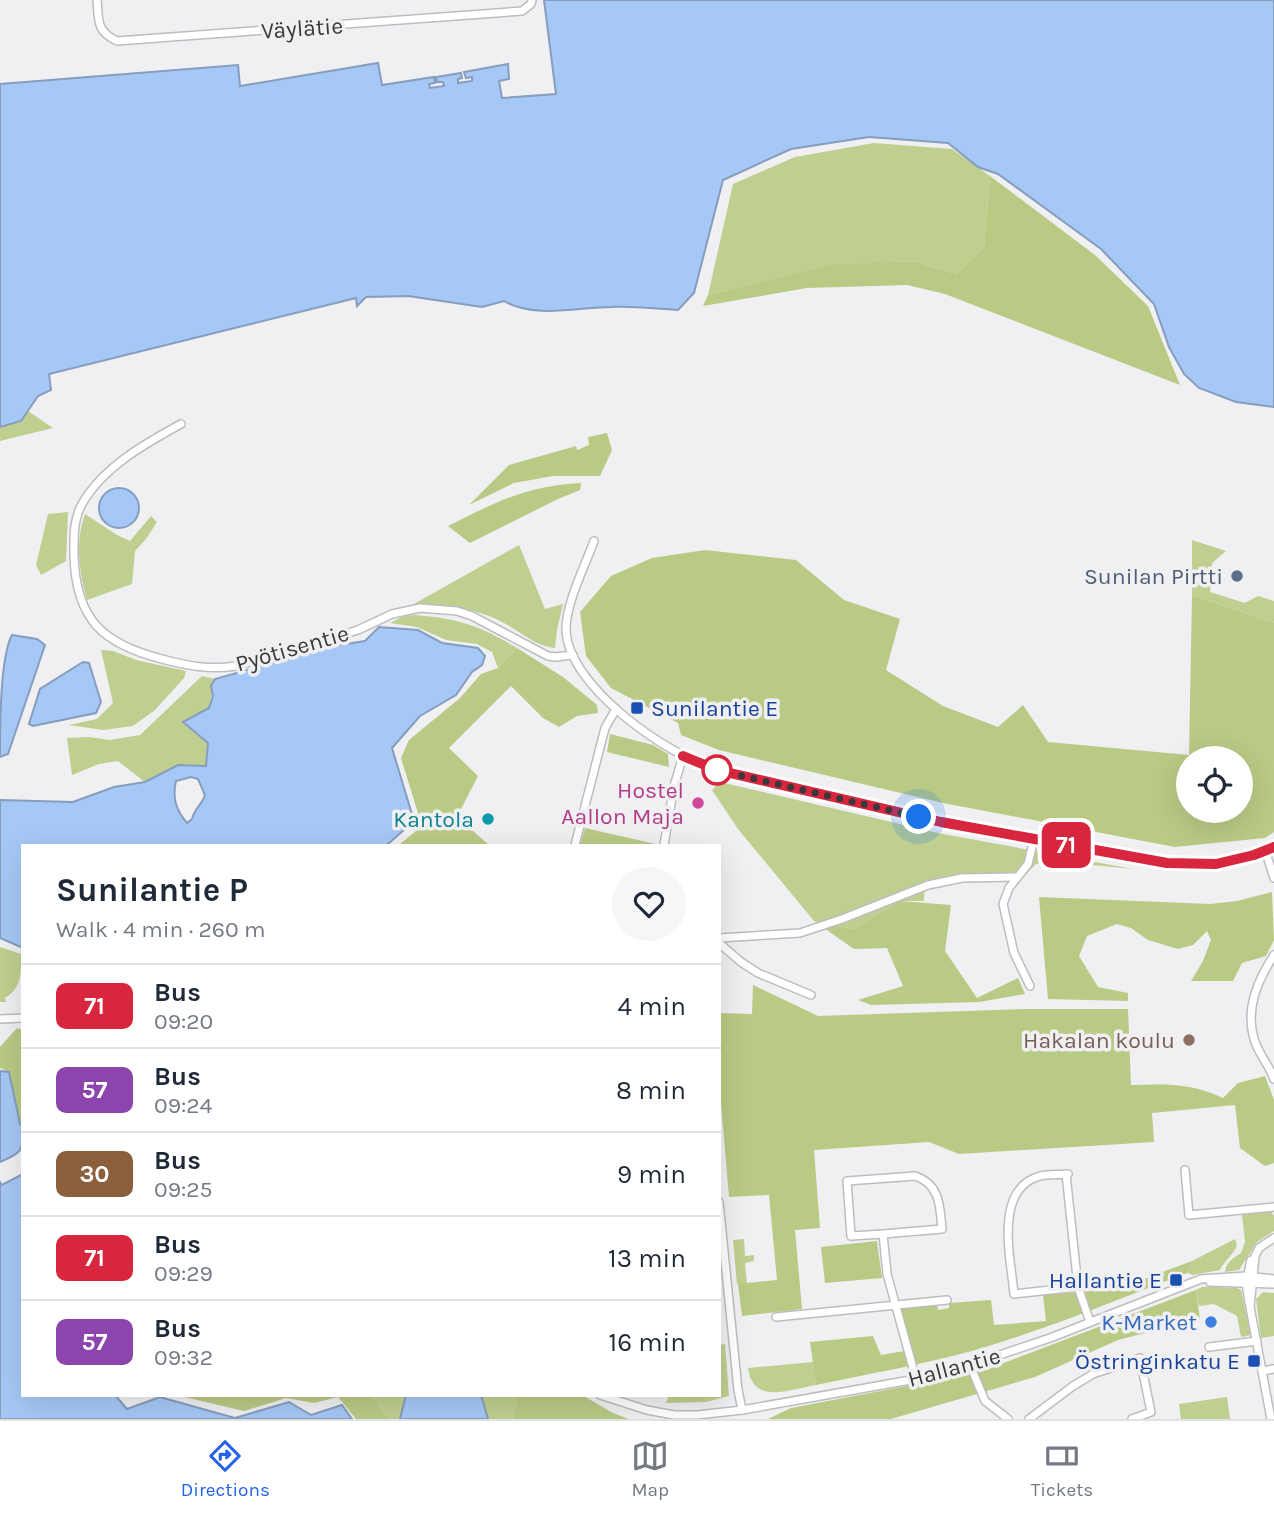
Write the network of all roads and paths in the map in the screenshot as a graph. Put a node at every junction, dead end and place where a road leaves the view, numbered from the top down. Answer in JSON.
{"nodes":[{"id":1,"x":97,"y":0,"type":"edge"},
{"id":2,"x":532,"y":0,"type":"edge"},
{"id":3,"x":181,"y":424,"type":"dead end"},
{"id":4,"x":594,"y":541,"type":"dead end"},
{"id":5,"x":573,"y":655,"type":"junction"},
{"id":6,"x":615,"y":709,"type":"junction"},
{"id":7,"x":683,"y":756,"type":"junction"},
{"id":8,"x":1034,"y":839,"type":"junction"},
{"id":9,"x":575,"y":844,"type":"edge"},
{"id":10,"x":664,"y":844,"type":"edge"},
{"id":11,"x":1274,"y":847,"type":"edge"},
{"id":12,"x":1265,"y":850,"type":"junction"},
{"id":13,"x":1017,"y":877,"type":"junction"},
{"id":14,"x":1274,"y":878,"type":"edge"},
{"id":15,"x":721,"y":941,"type":"edge"},
{"id":16,"x":721,"y":943,"type":"edge"},
{"id":17,"x":1274,"y":955,"type":"edge"},
{"id":18,"x":1030,"y":986,"type":"dead end"},
{"id":19,"x":811,"y":995,"type":"dead end"},
{"id":20,"x":21,"y":1018,"type":"edge"},
{"id":21,"x":0,"y":1019,"type":"edge"},
{"id":22,"x":1274,"y":1079,"type":"edge"},
{"id":23,"x":1185,"y":1170,"type":"dead end"},
{"id":24,"x":1274,"y":1207,"type":"edge"},
{"id":25,"x":721,"y":1222,"type":"edge"},
{"id":26,"x":883,"y":1234,"type":"junction"},
{"id":27,"x":1274,"y":1238,"type":"edge"},
{"id":28,"x":1249,"y":1279,"type":"junction"},
{"id":29,"x":1274,"y":1282,"type":"edge"},
{"id":30,"x":1078,"y":1287,"type":"junction"},
{"id":31,"x":947,"y":1300,"type":"dead end"},
{"id":32,"x":895,"y":1304,"type":"junction"},
{"id":33,"x":776,"y":1317,"type":"dead end"},
{"id":34,"x":1090,"y":1322,"type":"junction"},
{"id":35,"x":1257,"y":1341,"type":"junction"},
{"id":36,"x":1209,"y":1346,"type":"dead end"},
{"id":37,"x":970,"y":1365,"type":"junction"},
{"id":38,"x":1274,"y":1369,"type":"edge"},
{"id":39,"x":1262,"y":1371,"type":"junction"},
{"id":40,"x":916,"y":1379,"type":"junction"},
{"id":41,"x":606,"y":1397,"type":"edge"},
{"id":42,"x":742,"y":1410,"type":"junction"},
{"id":43,"x":687,"y":1417,"type":"edge"},
{"id":44,"x":1007,"y":1419,"type":"edge"},
{"id":45,"x":1029,"y":1419,"type":"edge"},
{"id":46,"x":1132,"y":1419,"type":"edge"},
{"id":47,"x":1271,"y":1419,"type":"edge"}],
"edges":[{"from":1,"to":2,"type":"street","name":"Väylätie"},
{"from":3,"to":5,"type":"street","name":"Pyötisentie"},
{"from":4,"to":5,"type":"street"},
{"from":5,"to":6,"type":"street"},
{"from":6,"to":7,"type":"street"},
{"from":6,"to":9,"type":"street"},
{"from":7,"to":8,"type":"street"},
{"from":7,"to":10,"type":"street"},
{"from":8,"to":12,"type":"street"},
{"from":8,"to":13,"type":"street"},
{"from":11,"to":12,"type":"street"},
{"from":12,"to":14,"type":"street"},
{"from":13,"to":15,"type":"street"},
{"from":13,"to":18,"type":"street"},
{"from":16,"to":19,"type":"street"},
{"from":17,"to":22,"type":"street"},
{"from":20,"to":21,"type":"street"},
{"from":23,"to":24,"type":"street"},
{"from":25,"to":42,"type":"street"},
{"from":26,"to":26,"type":"street"},
{"from":26,"to":32,"type":"street"},
{"from":27,"to":28,"type":"street"},
{"from":28,"to":29,"type":"street","name":"Hallantie"},
{"from":28,"to":34,"type":"street","name":"Hallantie"},
{"from":28,"to":35,"type":"street"},
{"from":30,"to":30,"type":"street"},
{"from":30,"to":34,"type":"street"},
{"from":31,"to":32,"type":"street"},
{"from":32,"to":33,"type":"street"},
{"from":32,"to":40,"type":"street"},
{"from":34,"to":37,"type":"street","name":"Hallantie"},
{"from":35,"to":36,"type":"street"},
{"from":35,"to":39,"type":"street"},
{"from":37,"to":40,"type":"street","name":"Hallantie"},
{"from":37,"to":44,"type":"street"},
{"from":38,"to":39,"type":"street"},
{"from":39,"to":47,"type":"street"},
{"from":40,"to":42,"type":"street","name":"Hallantie"},
{"from":41,"to":43,"type":"street","name":"Hallantie"},
{"from":42,"to":43,"type":"street","name":"Hallantie"},
{"from":45,"to":46,"type":"street"}]}
